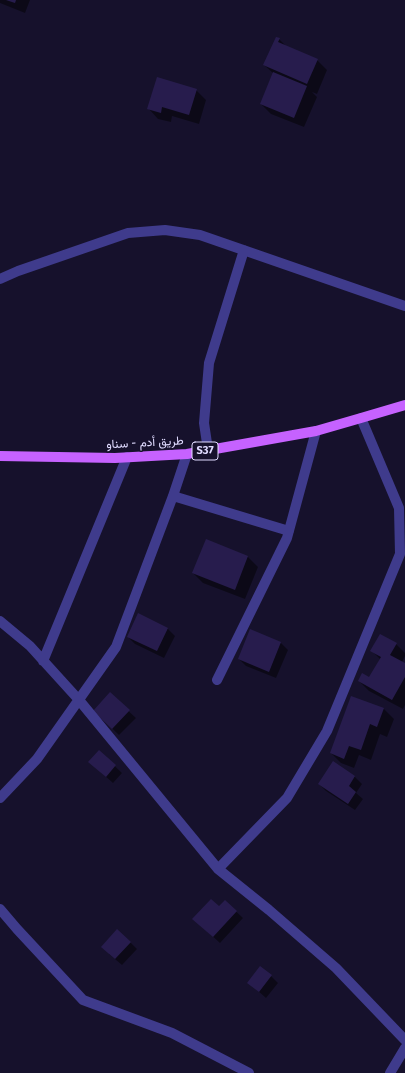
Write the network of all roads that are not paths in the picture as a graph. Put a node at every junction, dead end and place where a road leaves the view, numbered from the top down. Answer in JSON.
{"nodes":[{"id":1,"x":244,"y":250,"type":"junction"},
{"id":2,"x":0,"y":279,"type":"edge"},
{"id":3,"x":405,"y":306,"type":"edge"},
{"id":4,"x":405,"y":405,"type":"edge"},
{"id":5,"x":361,"y":418,"type":"junction"},
{"id":6,"x":316,"y":431,"type":"junction"},
{"id":7,"x":208,"y":450,"type":"junction"},
{"id":8,"x":187,"y":454,"type":"junction"},
{"id":9,"x":0,"y":456,"type":"edge"},
{"id":10,"x":127,"y":457,"type":"junction"},
{"id":11,"x":173,"y":496,"type":"junction"},
{"id":12,"x":289,"y":531,"type":"junction"},
{"id":13,"x":0,"y":621,"type":"edge"},
{"id":14,"x":43,"y":661,"type":"junction"},
{"id":15,"x":217,"y":680,"type":"dead end"},
{"id":16,"x":79,"y":700,"type":"junction"},
{"id":17,"x":0,"y":798,"type":"edge"},
{"id":18,"x":218,"y":869,"type":"junction"},
{"id":19,"x":0,"y":909,"type":"edge"},
{"id":20,"x":405,"y":1040,"type":"edge"},
{"id":21,"x":405,"y":1048,"type":"edge"},
{"id":22,"x":249,"y":1073,"type":"edge"},
{"id":23,"x":390,"y":1073,"type":"edge"}],
"edges":[{"from":1,"to":2,"type":"street"},
{"from":1,"to":3,"type":"street"},
{"from":1,"to":7,"type":"street"},
{"from":4,"to":5,"type":"main road","name":"طريق أدم - سناو","number":"S37"},
{"from":5,"to":6,"type":"main road","name":"طريق أدم - سناو","number":"S37"},
{"from":5,"to":18,"type":"street"},
{"from":6,"to":7,"type":"main road","name":"طريق أدم - سناو","number":"S37"},
{"from":6,"to":12,"type":"street"},
{"from":7,"to":8,"type":"main road","name":"طريق أدم - سناو","number":"S37"},
{"from":8,"to":10,"type":"main road","name":"طريق أدم - سناو","number":"S37"},
{"from":8,"to":11,"type":"street"},
{"from":9,"to":10,"type":"main road","name":"طريق أدم - سناو","number":"S37"},
{"from":10,"to":14,"type":"street"},
{"from":11,"to":12,"type":"street"},
{"from":11,"to":16,"type":"street"},
{"from":12,"to":15,"type":"street"},
{"from":13,"to":14,"type":"street"},
{"from":14,"to":16,"type":"street"},
{"from":16,"to":17,"type":"street"},
{"from":16,"to":18,"type":"street"},
{"from":18,"to":20,"type":"street"},
{"from":19,"to":22,"type":"street"},
{"from":21,"to":23,"type":"street"}]}
